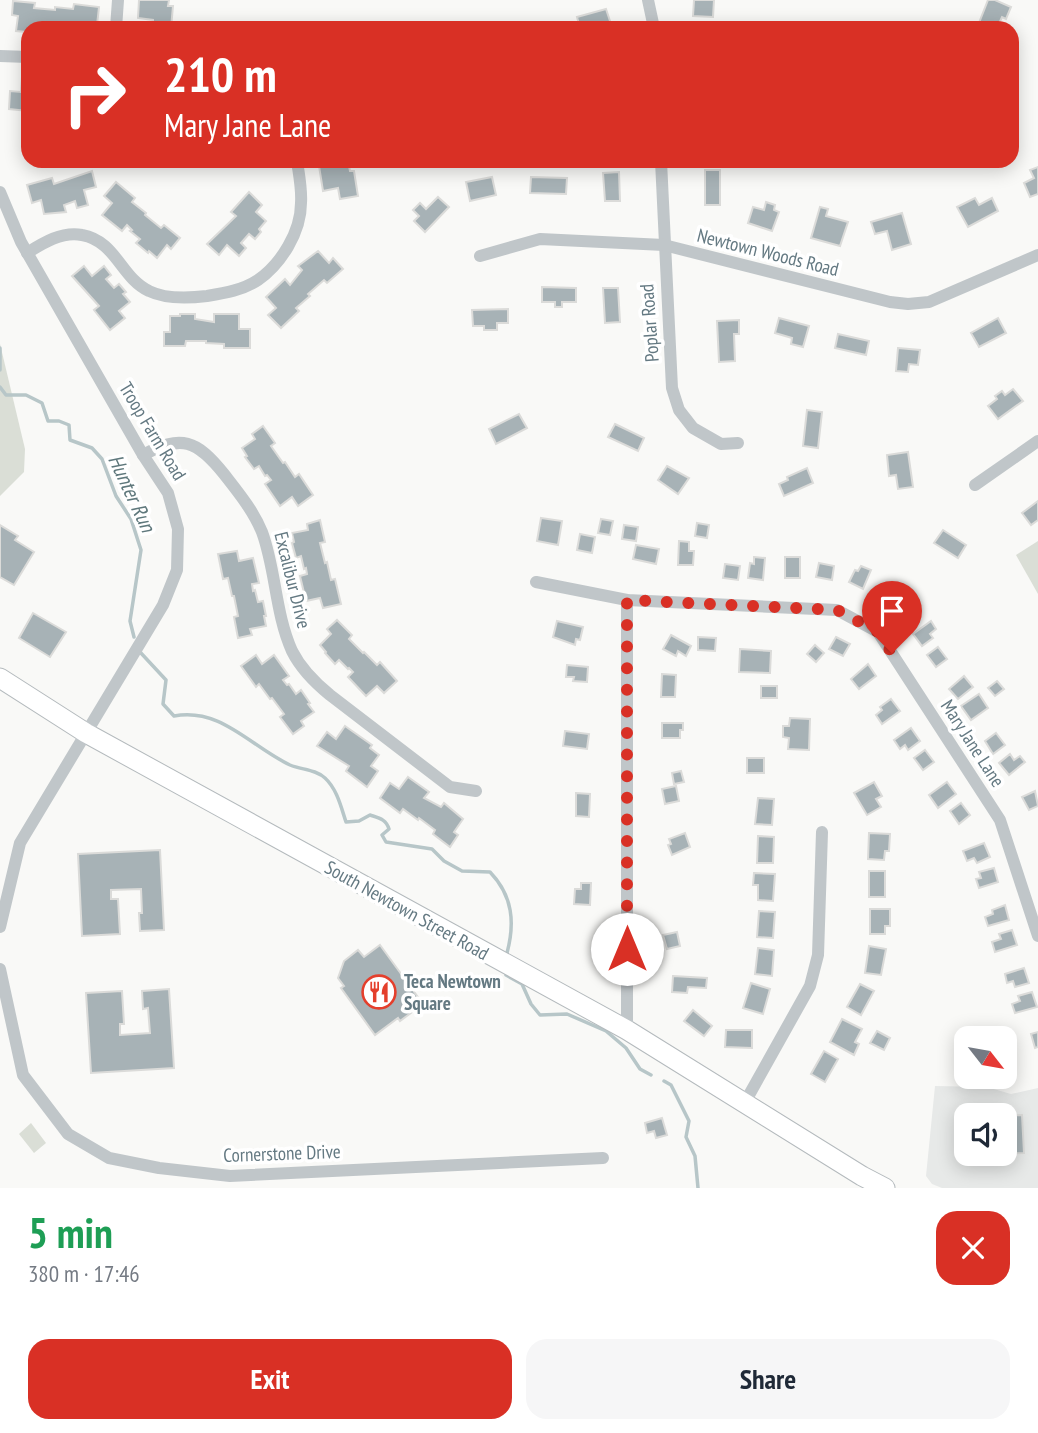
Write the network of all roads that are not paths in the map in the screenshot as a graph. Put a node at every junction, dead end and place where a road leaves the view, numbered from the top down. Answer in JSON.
{"nodes":[{"id":1,"x":118,"y":0,"type":"edge"},
{"id":2,"x":648,"y":0,"type":"edge"},
{"id":3,"x":116,"y":21,"type":"edge"},
{"id":4,"x":652,"y":21,"type":"edge"},
{"id":5,"x":0,"y":56,"type":"edge"},
{"id":6,"x":21,"y":57,"type":"edge"},
{"id":7,"x":298,"y":168,"type":"edge"},
{"id":8,"x":661,"y":168,"type":"edge"},
{"id":9,"x":0,"y":192,"type":"edge"},
{"id":10,"x":664,"y":246,"type":"junction"},
{"id":11,"x":27,"y":253,"type":"junction"},
{"id":12,"x":1038,"y":255,"type":"edge"},
{"id":13,"x":480,"y":256,"type":"dead end"},
{"id":14,"x":1038,"y":442,"type":"edge"},
{"id":15,"x":738,"y":443,"type":"dead end"},
{"id":16,"x":143,"y":456,"type":"junction"},
{"id":17,"x":975,"y":485,"type":"dead end"},
{"id":18,"x":536,"y":582,"type":"dead end"},
{"id":19,"x":627,"y":600,"type":"junction"},
{"id":20,"x":0,"y":678,"type":"edge"},
{"id":21,"x":86,"y":733,"type":"junction"},
{"id":22,"x":476,"y":791,"type":"dead end"},
{"id":23,"x":822,"y":832,"type":"dead end"},
{"id":24,"x":0,"y":927,"type":"edge"},
{"id":25,"x":1038,"y":936,"type":"edge"},
{"id":26,"x":0,"y":969,"type":"edge"},
{"id":27,"x":627,"y":1030,"type":"junction"},
{"id":28,"x":744,"y":1104,"type":"junction"},
{"id":29,"x":603,"y":1158,"type":"dead end"},
{"id":30,"x":885,"y":1188,"type":"edge"}],
"edges":[{"from":1,"to":3,"type":"street"},
{"from":2,"to":4,"type":"street"},
{"from":5,"to":6,"type":"street"},
{"from":7,"to":11,"type":"street"},
{"from":8,"to":10,"type":"street","name":"Poplar Road"},
{"from":9,"to":11,"type":"street","name":"Troop Farm Road"},
{"from":10,"to":12,"type":"street","name":"Newtown Woods Road"},
{"from":10,"to":13,"type":"street","name":"Newtown Woods Road"},
{"from":10,"to":15,"type":"street","name":"Poplar Road"},
{"from":11,"to":16,"type":"street","name":"Troop Farm Road"},
{"from":14,"to":17,"type":"street"},
{"from":16,"to":21,"type":"street","name":"Troop Farm Road"},
{"from":16,"to":22,"type":"street","name":"Excalibur Drive"},
{"from":18,"to":19,"type":"street","name":"Mary Jane Lane"},
{"from":19,"to":25,"type":"street","name":"Mary Jane Lane"},
{"from":19,"to":27,"type":"street"},
{"from":20,"to":21,"type":"main road","name":"South Newtown Street Road"},
{"from":21,"to":24,"type":"street"},
{"from":21,"to":27,"type":"main road","name":"South Newtown Street Road"},
{"from":23,"to":28,"type":"street"},
{"from":26,"to":29,"type":"street","name":"Cornerstone Drive"},
{"from":27,"to":28,"type":"main road","name":"South Newtown Street Road"},
{"from":28,"to":30,"type":"main road","name":"South Newtown Street Road"}]}
